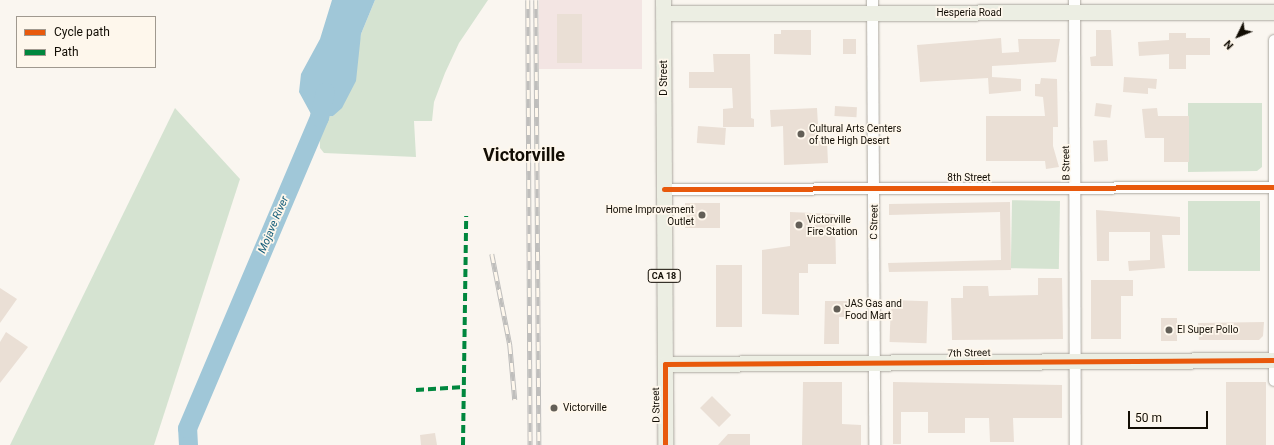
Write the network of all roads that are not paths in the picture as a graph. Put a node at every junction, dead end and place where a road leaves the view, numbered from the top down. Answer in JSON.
{"nodes":[{"id":1,"x":872,"y":6,"type":"edge"},
{"id":2,"x":1074,"y":6,"type":"edge"},
{"id":3,"x":663,"y":7,"type":"edge"},
{"id":4,"x":1274,"y":12,"type":"edge"},
{"id":5,"x":1274,"y":40,"type":"edge"},
{"id":6,"x":1075,"y":187,"type":"junction"},
{"id":7,"x":1273,"y":187,"type":"edge"},
{"id":8,"x":875,"y":188,"type":"junction"},
{"id":9,"x":664,"y":189,"type":"junction"},
{"id":10,"x":1274,"y":360,"type":"edge"},
{"id":11,"x":1075,"y":362,"type":"junction"},
{"id":12,"x":665,"y":364,"type":"junction"},
{"id":13,"x":874,"y":364,"type":"junction"},
{"id":14,"x":1274,"y":380,"type":"edge"},
{"id":15,"x":665,"y":445,"type":"edge"},
{"id":16,"x":874,"y":445,"type":"edge"},
{"id":17,"x":1075,"y":445,"type":"edge"}],
"edges":[{"from":1,"to":2,"type":"main road","name":"Hesperia Road"},
{"from":1,"to":3,"type":"main road","name":"Hesperia Road"},
{"from":1,"to":8,"type":"street","name":"C Street"},
{"from":2,"to":4,"type":"main road","name":"Hesperia Road"},
{"from":2,"to":6,"type":"street","name":"B Street"},
{"from":3,"to":9,"type":"main road","name":"D Street","number":"CA 18"},
{"from":5,"to":7,"type":"street"},
{"from":6,"to":7,"type":"street","name":"8th Street"},
{"from":6,"to":8,"type":"street","name":"8th Street"},
{"from":6,"to":11,"type":"street","name":"B Street"},
{"from":7,"to":10,"type":"street"},
{"from":8,"to":9,"type":"street","name":"8th Street"},
{"from":8,"to":13,"type":"street","name":"C Street"},
{"from":9,"to":12,"type":"main road","name":"D Street","number":"CA 18"},
{"from":10,"to":11,"type":"main road","name":"7th Street"},
{"from":10,"to":14,"type":"street"},
{"from":11,"to":13,"type":"main road","name":"7th Street"},
{"from":11,"to":17,"type":"street","name":"B Street"},
{"from":12,"to":13,"type":"main road","name":"7th Street"},
{"from":12,"to":15,"type":"main road","name":"D Street"},
{"from":13,"to":16,"type":"street","name":"C Street"}]}
